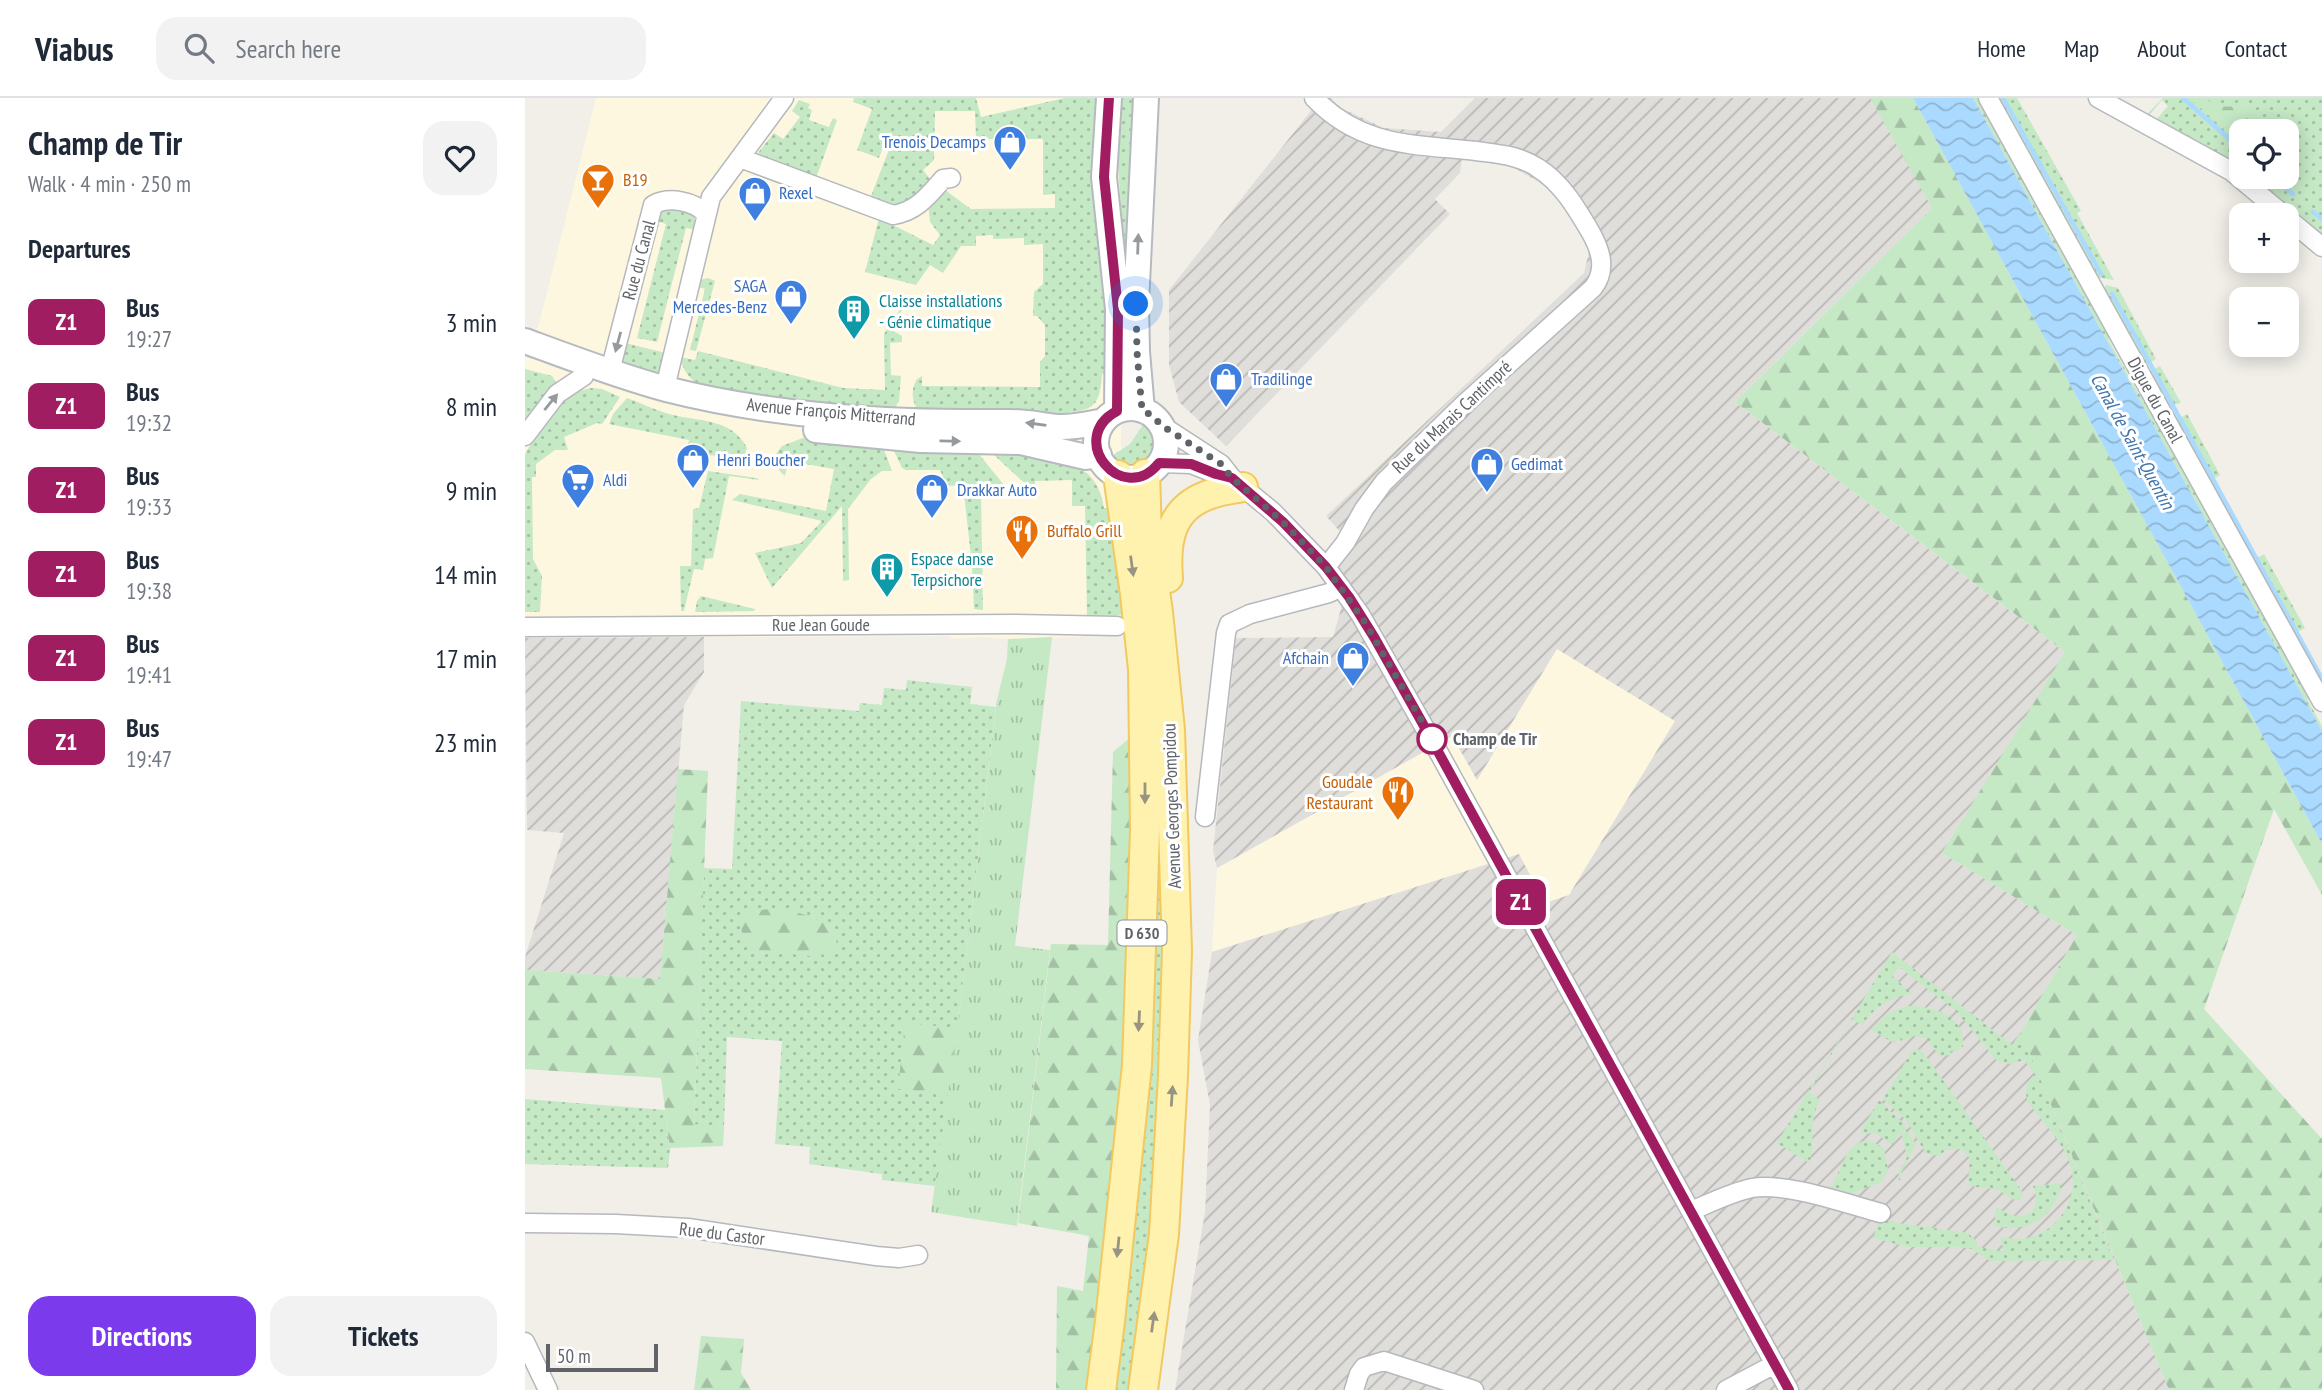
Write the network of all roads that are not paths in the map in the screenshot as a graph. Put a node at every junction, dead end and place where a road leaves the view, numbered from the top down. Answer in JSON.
{"nodes":[{"id":1,"x":784,"y":98,"type":"edge"},
{"id":2,"x":1109,"y":98,"type":"edge"},
{"id":3,"x":1146,"y":98,"type":"edge"},
{"id":4,"x":1314,"y":98,"type":"edge"},
{"id":5,"x":1988,"y":98,"type":"edge"},
{"id":6,"x":2098,"y":98,"type":"edge"},
{"id":7,"x":740,"y":158,"type":"junction"},
{"id":8,"x":951,"y":178,"type":"dead end"},
{"id":9,"x":2268,"y":203,"type":"edge"},
{"id":10,"x":706,"y":214,"type":"junction"},
{"id":11,"x":2299,"y":228,"type":"edge"},
{"id":12,"x":2322,"y":247,"type":"edge"},
{"id":13,"x":525,"y":341,"type":"edge"},
{"id":14,"x":525,"y":356,"type":"edge"},
{"id":15,"x":610,"y":371,"type":"junction"},
{"id":16,"x":584,"y":376,"type":"junction"},
{"id":17,"x":664,"y":388,"type":"junction"},
{"id":18,"x":1110,"y":416,"type":"junction"},
{"id":19,"x":1152,"y":418,"type":"junction"},
{"id":20,"x":525,"y":436,"type":"edge"},
{"id":21,"x":1130,"y":467,"type":"junction"},
{"id":22,"x":1238,"y":482,"type":"junction"},
{"id":23,"x":1326,"y":567,"type":"junction"},
{"id":24,"x":1341,"y":587,"type":"junction"},
{"id":25,"x":525,"y":626,"type":"edge"},
{"id":26,"x":1117,"y":626,"type":"dead end"},
{"id":27,"x":2322,"y":702,"type":"edge"},
{"id":28,"x":1172,"y":768,"type":"junction"},
{"id":29,"x":1205,"y":817,"type":"dead end"},
{"id":30,"x":1691,"y":1211,"type":"junction"},
{"id":31,"x":1881,"y":1213,"type":"dead end"},
{"id":32,"x":525,"y":1223,"type":"edge"},
{"id":33,"x":918,"y":1255,"type":"dead end"},
{"id":34,"x":525,"y":1342,"type":"edge"},
{"id":35,"x":1775,"y":1363,"type":"junction"},
{"id":36,"x":548,"y":1390,"type":"edge"},
{"id":37,"x":1101,"y":1390,"type":"edge"},
{"id":38,"x":1143,"y":1390,"type":"edge"},
{"id":39,"x":1354,"y":1390,"type":"edge"},
{"id":40,"x":1474,"y":1390,"type":"edge"},
{"id":41,"x":1726,"y":1390,"type":"edge"},
{"id":42,"x":1789,"y":1390,"type":"edge"}],
"edges":[{"from":1,"to":7,"type":"street"},
{"from":2,"to":18,"type":"main road"},
{"from":19,"to":3,"type":"main road","one_way":true},
{"from":4,"to":23,"type":"street","name":"Rue du Marais Cantimpré"},
{"from":5,"to":27,"type":"street","name":"Digue du Canal"},
{"from":6,"to":9,"type":"street"},
{"from":7,"to":8,"type":"street"},
{"from":7,"to":10,"type":"street"},
{"from":10,"to":15,"type":"street","name":"Rue du Canal","one_way":true},
{"from":10,"to":17,"type":"street"},
{"from":11,"to":12,"type":"street"},
{"from":13,"to":15,"type":"main road","name":"Avenue François Mitterrand"},
{"from":14,"to":16,"type":"main road","name":"Avenue François Mitterrand"},
{"from":15,"to":17,"type":"main road","name":"Avenue François Mitterrand"},
{"from":20,"to":16,"type":"street","one_way":true},
{"from":16,"to":21,"type":"main road","name":"Avenue François Mitterrand","one_way":true},
{"from":18,"to":17,"type":"main road","name":"Avenue François Mitterrand","one_way":true},
{"from":18,"to":19,"type":"main road"},
{"from":18,"to":21,"type":"main road"},
{"from":19,"to":21,"type":"main road"},
{"from":19,"to":22,"type":"street"},
{"from":21,"to":22,"type":"street"},
{"from":21,"to":28,"type":"main road","name":"Avenue Georges Pompidou","number":"D 630"},
{"from":21,"to":37,"type":"main road","name":"Avenue Georges Pompidou","number":"D 630","one_way":true},
{"from":22,"to":23,"type":"street"},
{"from":22,"to":28,"type":"main road"},
{"from":23,"to":24,"type":"street"},
{"from":24,"to":29,"type":"street"},
{"from":24,"to":30,"type":"street"},
{"from":25,"to":26,"type":"street","name":"Rue Jean Goude"},
{"from":38,"to":28,"type":"main road","name":"Avenue Georges Pompidou","number":"D 630","one_way":true},
{"from":30,"to":31,"type":"street"},
{"from":30,"to":35,"type":"street"},
{"from":32,"to":33,"type":"street","name":"Rue du Castor"},
{"from":34,"to":36,"type":"street"},
{"from":35,"to":41,"type":"street"},
{"from":35,"to":42,"type":"street"},
{"from":39,"to":40,"type":"street"}]}
